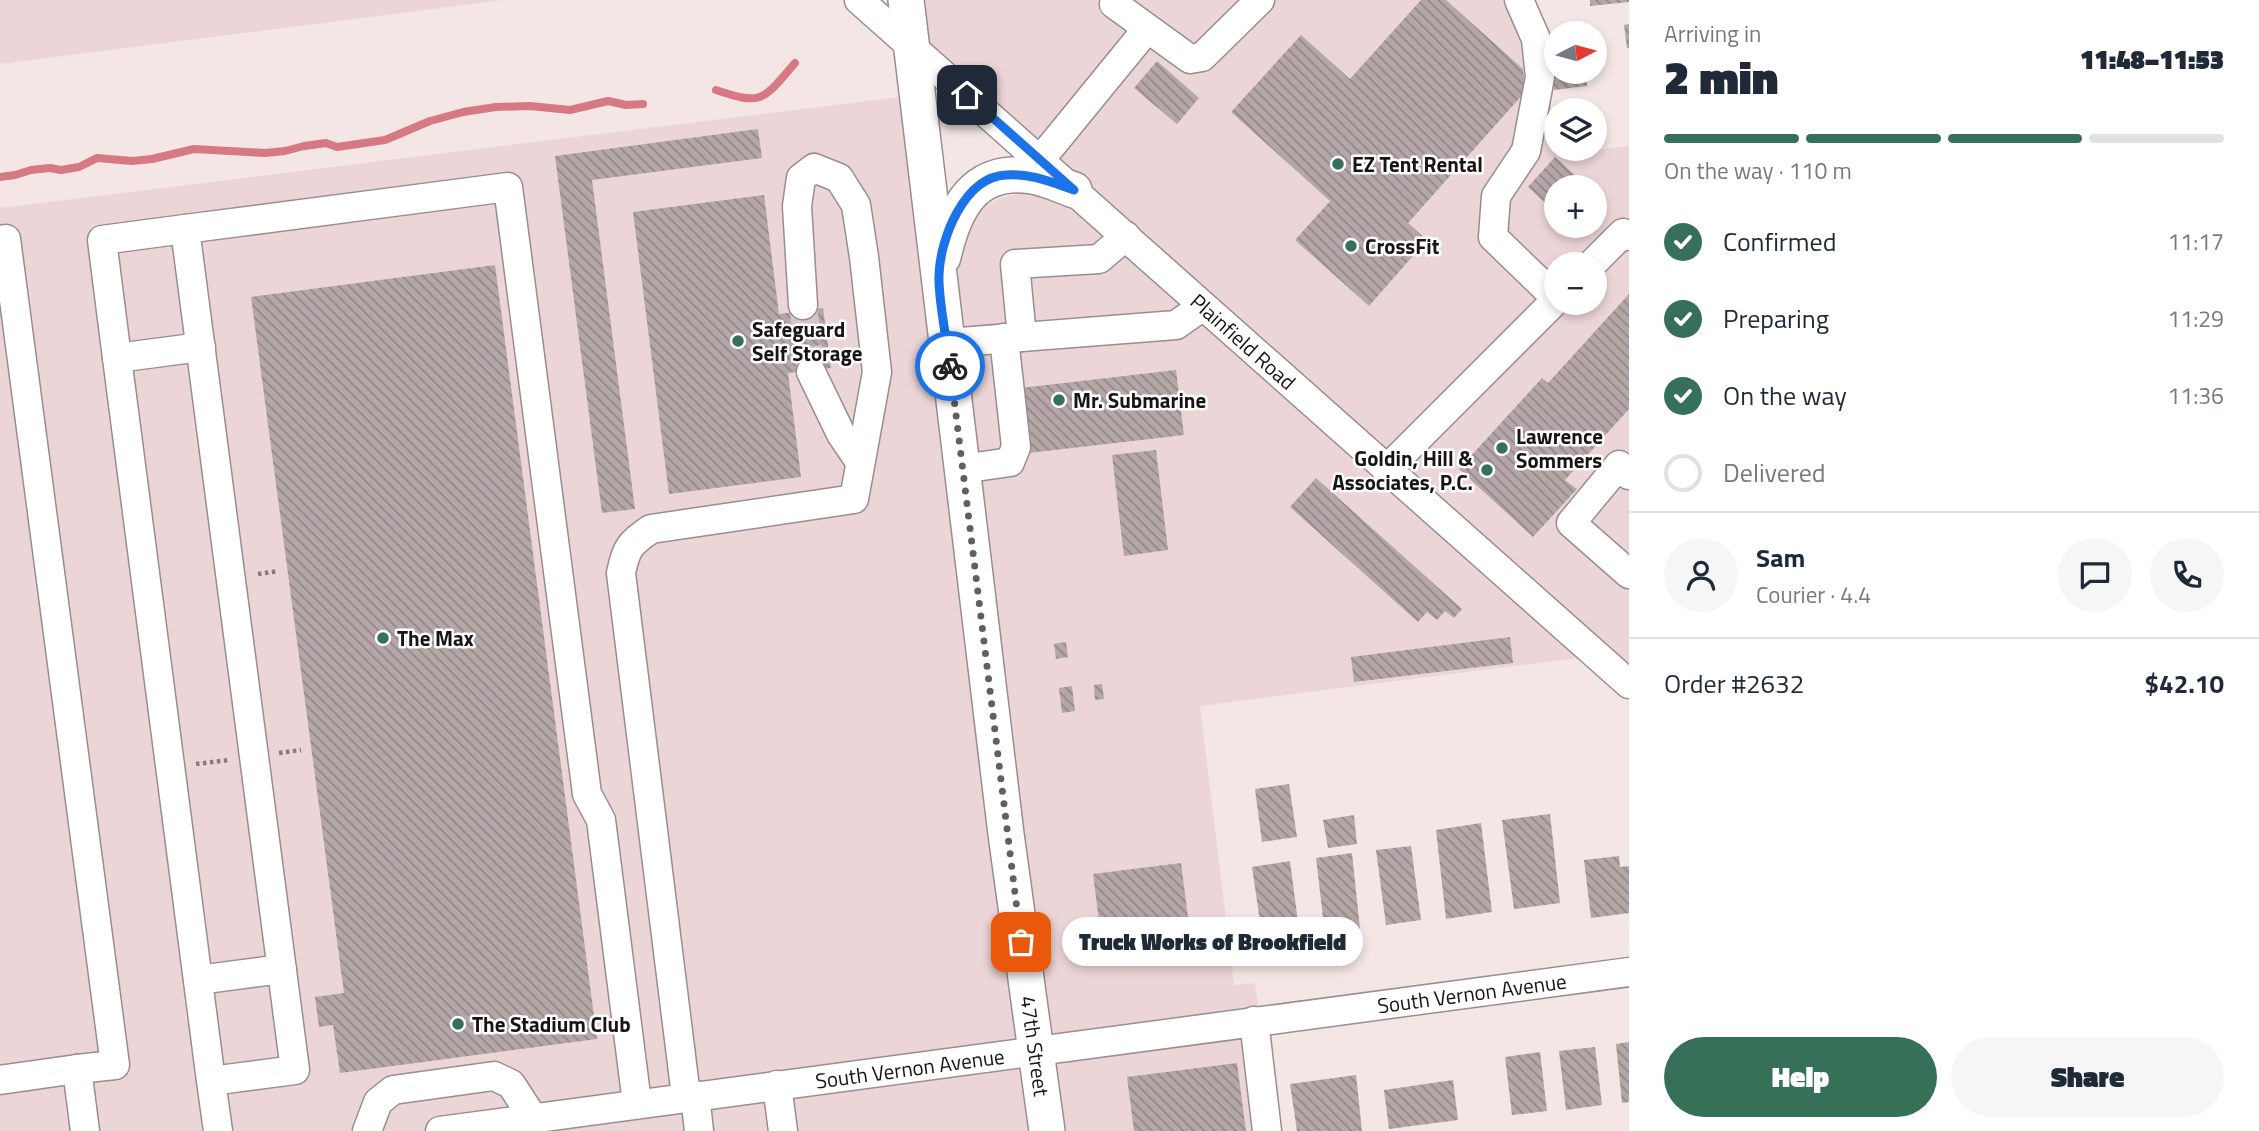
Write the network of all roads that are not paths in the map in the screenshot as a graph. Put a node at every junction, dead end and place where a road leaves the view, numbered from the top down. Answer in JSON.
{"nodes":[{"id":1,"x":859,"y":0,"type":"edge"},
{"id":2,"x":905,"y":0,"type":"edge"},
{"id":3,"x":1115,"y":0,"type":"edge"},
{"id":4,"x":1261,"y":0,"type":"edge"},
{"id":5,"x":1519,"y":0,"type":"edge"},
{"id":6,"x":1147,"y":29,"type":"junction"},
{"id":7,"x":911,"y":46,"type":"junction"},
{"id":8,"x":1040,"y":160,"type":"junction"},
{"id":9,"x":1074,"y":190,"type":"junction"},
{"id":10,"x":185,"y":229,"type":"junction"},
{"id":11,"x":1126,"y":236,"type":"junction"},
{"id":12,"x":1629,"y":236,"type":"edge"},
{"id":13,"x":0,"y":240,"type":"edge"},
{"id":14,"x":1604,"y":252,"type":"edge"},
{"id":15,"x":939,"y":274,"type":"junction"},
{"id":16,"x":1544,"y":287,"type":"edge"},
{"id":17,"x":803,"y":305,"type":"tunnel mouth"},
{"id":18,"x":1203,"y":306,"type":"junction"},
{"id":19,"x":1544,"y":311,"type":"edge"},
{"id":20,"x":1013,"y":337,"type":"junction"},
{"id":21,"x":947,"y":343,"type":"junction"},
{"id":22,"x":201,"y":347,"type":"junction"},
{"id":23,"x":117,"y":358,"type":"junction"},
{"id":24,"x":811,"y":372,"type":"tunnel mouth"},
{"id":25,"x":860,"y":462,"type":"junction"},
{"id":26,"x":962,"y":468,"type":"junction"},
{"id":27,"x":1387,"y":470,"type":"junction"},
{"id":28,"x":1629,"y":475,"type":"edge"},
{"id":29,"x":1629,"y":574,"type":"edge"},
{"id":30,"x":1629,"y":684,"type":"edge"},
{"id":31,"x":282,"y":968,"type":"junction"},
{"id":32,"x":1629,"y":972,"type":"edge"},
{"id":33,"x":198,"y":980,"type":"junction"},
{"id":34,"x":1254,"y":1021,"type":"junction"},
{"id":35,"x":1036,"y":1050,"type":"junction"},
{"id":36,"x":77,"y":1069,"type":"junction"},
{"id":37,"x":0,"y":1080,"type":"edge"},
{"id":38,"x":211,"y":1081,"type":"junction"},
{"id":39,"x":777,"y":1085,"type":"junction"},
{"id":40,"x":690,"y":1096,"type":"junction"},
{"id":41,"x":637,"y":1103,"type":"junction"},
{"id":42,"x":533,"y":1118,"type":"junction"},
{"id":43,"x":85,"y":1131,"type":"edge"},
{"id":44,"x":218,"y":1131,"type":"edge"},
{"id":45,"x":367,"y":1131,"type":"edge"},
{"id":46,"x":440,"y":1131,"type":"edge"},
{"id":47,"x":699,"y":1131,"type":"edge"},
{"id":48,"x":783,"y":1131,"type":"edge"},
{"id":49,"x":1047,"y":1131,"type":"edge"},
{"id":50,"x":1267,"y":1131,"type":"edge"}],
"edges":[{"from":1,"to":7,"type":"street","name":"Plainfield Road"},
{"from":2,"to":7,"type":"main road","name":"47th Street"},
{"from":3,"to":6,"type":"street"},
{"from":4,"to":6,"type":"street"},
{"from":5,"to":16,"type":"street"},
{"from":6,"to":8,"type":"street"},
{"from":7,"to":8,"type":"street","name":"Plainfield Road"},
{"from":7,"to":15,"type":"main road","name":"47th Street"},
{"from":8,"to":9,"type":"street","name":"Plainfield Road"},
{"from":9,"to":11,"type":"street","name":"Plainfield Road"},
{"from":9,"to":15,"type":"main road"},
{"from":10,"to":22,"type":"street"},
{"from":10,"to":23,"type":"street"},
{"from":10,"to":41,"type":"street"},
{"from":11,"to":18,"type":"street","name":"Plainfield Road"},
{"from":11,"to":20,"type":"street"},
{"from":12,"to":14,"type":"street"},
{"from":13,"to":36,"type":"street"},
{"from":15,"to":21,"type":"main road","name":"47th Street"},
{"from":17,"to":25,"type":"street"},
{"from":18,"to":20,"type":"street"},
{"from":18,"to":27,"type":"street","name":"Plainfield Road"},
{"from":19,"to":27,"type":"street"},
{"from":20,"to":21,"type":"street"},
{"from":20,"to":26,"type":"street"},
{"from":21,"to":26,"type":"main road","name":"47th Street"},
{"from":22,"to":23,"type":"street"},
{"from":22,"to":31,"type":"street"},
{"from":23,"to":33,"type":"street"},
{"from":24,"to":25,"type":"street"},
{"from":25,"to":40,"type":"street"},
{"from":26,"to":35,"type":"main road","name":"47th Street"},
{"from":27,"to":30,"type":"street","name":"Plainfield Road"},
{"from":28,"to":29,"type":"street"},
{"from":31,"to":33,"type":"street"},
{"from":31,"to":38,"type":"street"},
{"from":32,"to":34,"type":"street","name":"South Vernon Avenue"},
{"from":33,"to":38,"type":"street"},
{"from":34,"to":35,"type":"street","name":"South Vernon Avenue"},
{"from":34,"to":50,"type":"street"},
{"from":35,"to":39,"type":"street","name":"South Vernon Avenue"},
{"from":35,"to":49,"type":"main road","name":"47th Street"},
{"from":36,"to":37,"type":"street"},
{"from":36,"to":43,"type":"street"},
{"from":38,"to":44,"type":"street"},
{"from":39,"to":40,"type":"street","name":"South Vernon Avenue"},
{"from":39,"to":48,"type":"street"},
{"from":40,"to":41,"type":"street","name":"South Vernon Avenue"},
{"from":40,"to":47,"type":"street"},
{"from":41,"to":42,"type":"street","name":"South Vernon Avenue"},
{"from":42,"to":45,"type":"street"},
{"from":42,"to":46,"type":"street","name":"South Vernon Avenue"}]}
